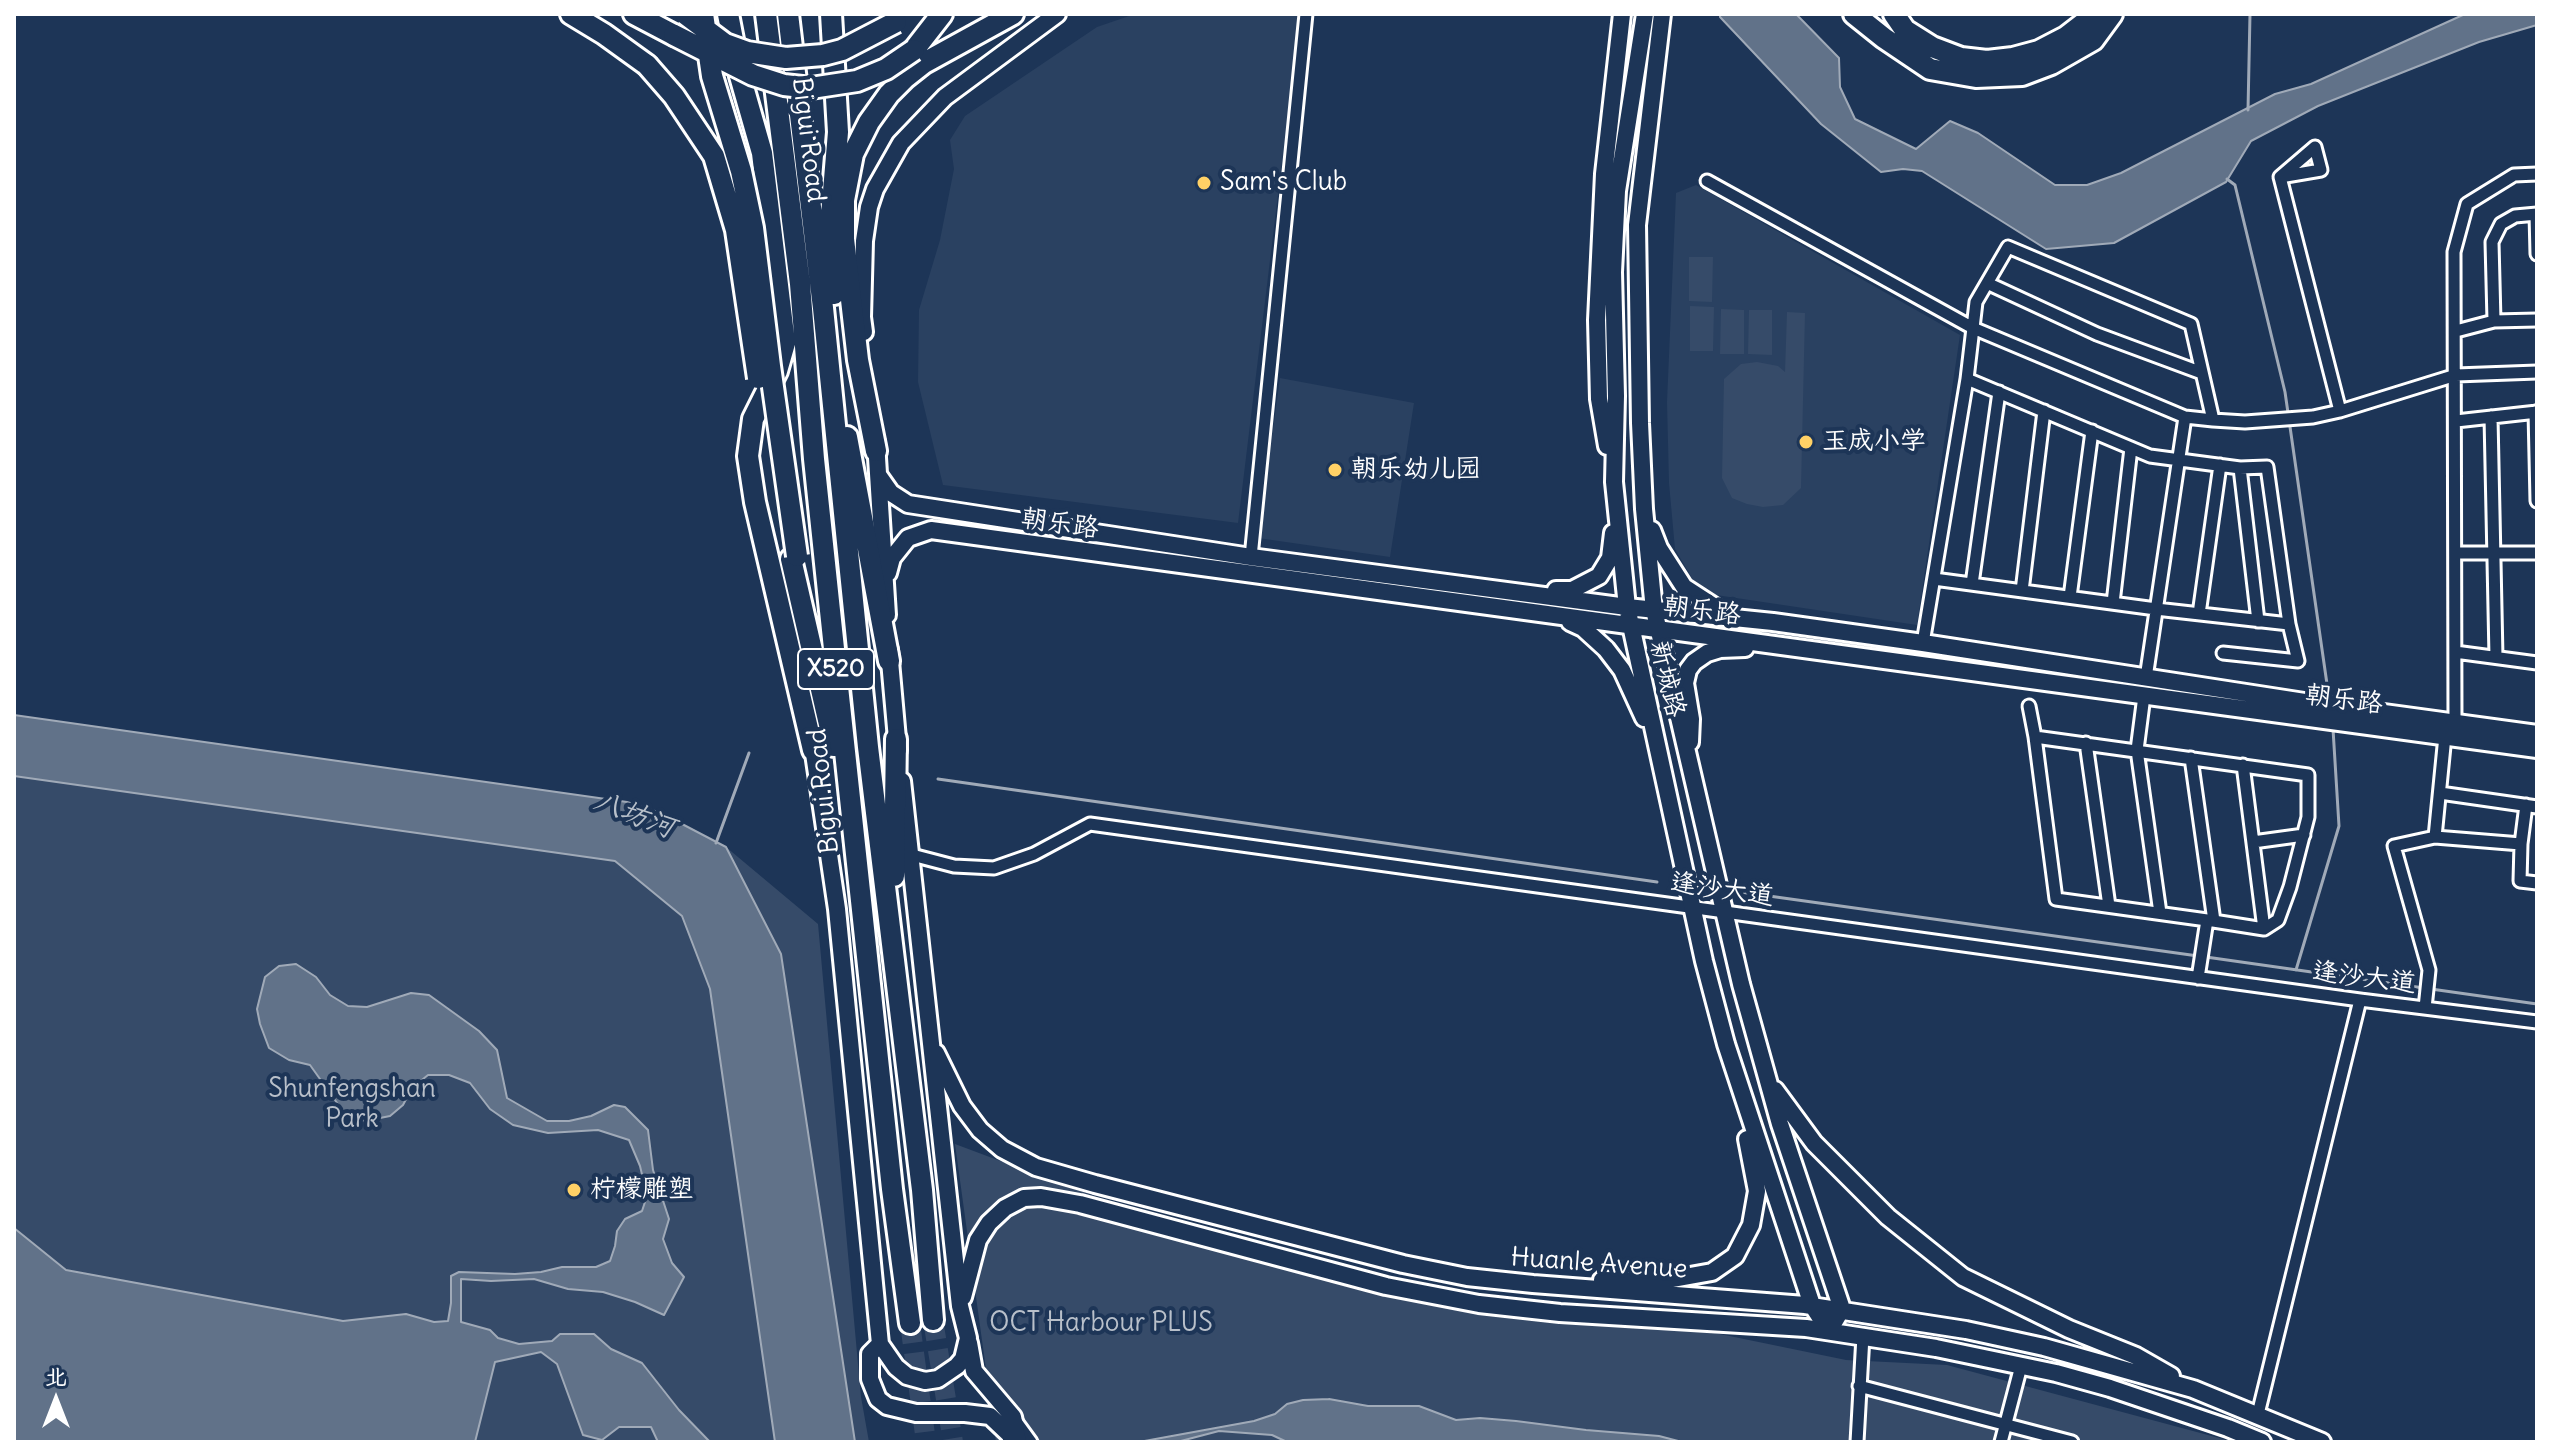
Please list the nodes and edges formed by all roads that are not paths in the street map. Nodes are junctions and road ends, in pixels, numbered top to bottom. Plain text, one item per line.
1 (571, 14) edge
2 (634, 14) edge
3 (685, 14) edge
4 (703, 14) edge
5 (728, 14) edge
6 (766, 14) edge
7 (788, 14) edge
8 (831, 14) edge
9 (942, 14) edge
10 (1013, 14) edge
11 (1057, 14) edge
12 (1306, 14) edge
13 (1622, 14) edge
14 (1645, 14) edge
15 (1662, 14) edge
16 (1854, 14) edge
17 (1894, 14) edge
18 (2092, 14) edge
19 (2112, 14) edge
20 (903, 18) edge
21 (2537, 174) edge
22 (2280, 177) dead end
23 (1707, 181) dead end
24 (2537, 214) edge
25 (2537, 254) edge
26 (1987, 283) junction
27 (2537, 320) edge
28 (2494, 321) junction
29 (1973, 328) junction
30 (2456, 331) junction
31 (826, 342) junction
32 (2537, 372) edge
33 (2202, 373) junction
34 (2456, 375) junction
35 (1967, 379) junction
36 (1999, 392) junction
37 (2044, 411) junction
38 (2340, 411) junction
39 (2536, 412) edge
40 (2185, 417) junction
41 (2491, 417) junction
42 (2213, 420) junction
43 (2456, 421) junction
44 (2092, 431) junction
45 (848, 442) junction
46 (2131, 448) junction
47 (876, 451) junction
48 (2178, 461) junction
49 (2220, 465) junction
50 (2240, 468) junction
51 (878, 474) junction
52 (1615, 490) junction
53 (2537, 501) edge
54 (1644, 509) junction
55 (971, 514) junction
56 (968, 535) junction
57 (2456, 553) junction
58 (2494, 553) junction
59 (2537, 553) edge
60 (1251, 557) junction
61 (794, 558) junction
62 (886, 578) junction
63 (1934, 579) junction
64 (1972, 584) junction
65 (1500, 590) junction
66 (2022, 591) junction
67 (2070, 597) junction
68 (2113, 603) junction
69 (1627, 607) junction
70 (2156, 609) junction
71 (1654, 610) junction
72 (2199, 614) junction
73 (1553, 615) junction
74 (2258, 621) junction
75 (1773, 622) junction
76 (2289, 624) junction
77 (1631, 626) junction
78 (1658, 629) junction
79 (808, 638) junction
80 (1923, 643) junction
81 (1776, 644) junction
82 (2537, 648) edge
83 (2455, 652) junction
84 (2223, 653) dead end
85 (2496, 657) junction
86 (889, 661) junction
87 (2537, 663) edge
88 (2146, 678) junction
89 (2144, 696) junction
90 (2029, 706) dead end
91 (2310, 712) junction
92 (2455, 721) junction
93 (2537, 734) edge
94 (2445, 736) junction
95 (2035, 737) junction
96 (896, 739) junction
97 (2086, 743) junction
98 (2537, 749) edge
99 (813, 750) junction
100 (2137, 750) junction
101 (1659, 753) junction
102 (2191, 758) junction
103 (1689, 759) junction
104 (2243, 765) junction
105 (2440, 793) junction
106 (2532, 806) edge
107 (854, 832) junction
108 (2304, 835) junction
109 (2435, 837) junction
110 (2253, 842) junction
111 (2521, 844) junction
112 (912, 855) junction
113 (2537, 883) edge
114 (2109, 906) junction
115 (1693, 908) junction
116 (1725, 912) junction
117 (2160, 913) junction
118 (2211, 921) junction
119 (2264, 929) junction
120 (893, 960) junction
121 (2199, 974) junction
122 (2360, 1000) junction
123 (2425, 1004) junction
124 (2537, 1022) edge
125 (930, 1040) junction
126 (1736, 1074) junction
127 (1768, 1079) junction
128 (1770, 1182) junction
129 (1799, 1184) junction
130 (1221, 1217) junction
131 (1215, 1242) junction
132 (1488, 1279) junction
133 (1705, 1297) junction
134 (1812, 1305) junction
135 (960, 1306) junction
136 (1842, 1309) junction
137 (933, 1320) tunnel mouth
138 (1705, 1320) junction
139 (910, 1323) tunnel mouth
140 (1931, 1324) junction
141 (1829, 1331) junction
142 (1863, 1336) junction
143 (968, 1338) junction
144 (880, 1344) junction
145 (1927, 1347) junction
146 (2021, 1366) junction
147 (1859, 1386) junction
148 (2193, 1389) junction
149 (2258, 1414) junction
150 (1013, 1417) junction
151 (2005, 1426) junction
152 (1012, 1442) edge
153 (1018, 1442) edge
154 (1031, 1442) edge
155 (1857, 1442) edge
156 (2001, 1442) edge
157 (2072, 1442) edge
158 (2262, 1442) edge
159 (2322, 1442) edge

1 - 61 highway, bridge
2 - 9 highway, bridge
3 - 20 highway, bridge
4 - 61 highway, bridge
5 - 99 highway
6 - 107 highway, Bigui Road / X520
7 - 31 highway, X520
8 - 45 highway
10 - 47 highway
11 - 47 street
12 - 60 street
13 - 52 street
14 - 52 street, 新城路
15 - 54 street, 新城路
16 - 19 highway
17 - 18 highway
21 - 30 street
22 - 38 street
23 - 29 street
24 - 25 street
24 - 28 street
26 - 29 street
26 - 33 street
26 - 33 street
27 - 28 street
28 - 30 street
29 - 35 street
29 - 40 street
30 - 34 street
31 - 45 highway
31 - 120 highway, X520
32 - 34 street
33 - 42 street
34 - 38 street
34 - 43 street
35 - 36 street
35 - 63 street
36 - 37 street
36 - 64 street
37 - 44 street
37 - 66 street
38 - 42 street
39 - 41 street
39 - 53 street
40 - 42 street
40 - 48 street
41 - 43 street
41 - 58 street
43 - 57 street
44 - 46 street
44 - 67 street
45 - 86 highway
46 - 48 street
46 - 68 street
47 - 51 street
48 - 49 street
48 - 70 street
49 - 50 street
49 - 72 street
50 - 74 street
50 - 76 street
51 - 55 street, 朝乐路
51 - 62 street
52 - 65 street
52 - 69 street, 新城路
54 - 71 street, 新城路
54 - 75 street
55 - 56 street
55 - 60 street, 朝乐路
56 - 62 street, 朝乐路
56 - 73 street, 朝乐路
57 - 58 street
57 - 83 street
58 - 59 street
58 - 85 street
60 - 65 street, 朝乐路
61 - 79 highway
62 - 86 street
63 - 64 street
63 - 80 street
64 - 66 street
65 - 69 street, 朝乐路
66 - 67 street
67 - 68 street
68 - 70 street
69 - 71 street, 朝乐路
69 - 77 street, 新城路
70 - 72 street
70 - 88 street
71 - 75 street, 朝乐路
71 - 78 street, 新城路
72 - 74 street
73 - 77 street, 朝乐路
73 - 101 street
74 - 76 street
75 - 80 street, 朝乐路
76 - 84 street
77 - 78 street, 朝乐路
77 - 101 street, 新城路
78 - 81 street, 朝乐路
78 - 103 street, 新城路
79 - 99 street
79 - 107 highway
80 - 88 street, 朝乐路
81 - 89 street, 朝乐路
81 - 103 street
82 - 87 street
83 - 85 street
83 - 92 street
85 - 87 street
86 - 96 street
88 - 91 street, 朝乐路
89 - 91 street, 朝乐路
89 - 100 street
90 - 95 street
91 - 92 street, 朝乐路
91 - 94 street, 朝乐路
92 - 93 street, 朝乐路
92 - 94 street
94 - 98 street, 朝乐路
94 - 105 street
95 - 97 street
95 - 114 street
96 - 112 street
96 - 120 highway
97 - 100 street
97 - 114 street
99 - 144 street
100 - 102 street
100 - 117 street
101 - 115 street, 新城路
102 - 104 street
102 - 118 street
103 - 116 street, 新城路
104 - 108 street
104 - 110 street
105 - 106 street
105 - 109 street
106 - 111 street
107 - 139 highway, Bigui Road / X520
108 - 110 street
108 - 119 street
109 - 111 street
109 - 123 street
110 - 119 street
111 - 113 street
112 - 115 street, 逢沙大道
112 - 125 street
114 - 117 street
115 - 116 street, 逢沙大道
115 - 126 street, 新城路
116 - 121 street, 逢沙大道
116 - 127 street, 新城路
117 - 118 street
118 - 119 street
118 - 121 street
120 - 137 highway, X520
121 - 122 street, 逢沙大道
122 - 123 street, 逢沙大道
122 - 149 street
123 - 124 street, 逢沙大道
125 - 130 street, Huanle Avenue
125 - 135 street
126 - 128 street, 新城路
126 - 132 street
127 - 129 street, 新城路
127 - 148 street
128 - 129 street
128 - 134 street, 新城路
129 - 136 street, 新城路
130 - 131 street
130 - 132 street, Huanle Avenue
131 - 135 street, Huanle Avenue
131 - 138 street, Huanle Avenue
132 - 133 street, Huanle Avenue
133 - 134 street, Huanle Avenue
133 - 138 street
134 - 136 street, Huanle Avenue
134 - 141 street, 新城路
135 - 143 street
136 - 140 street, Huanle Avenue
136 - 141 street
138 - 141 street, Huanle Avenue
140 - 145 street
140 - 148 street, Huanle Avenue
141 - 142 street, Huanle Avenue
142 - 145 street, Huanle Avenue
142 - 147 street
143 - 144 street
143 - 150 street
144 - 152 street
145 - 146 street, Huanle Avenue
146 - 151 street
146 - 158 street, Huanle Avenue
147 - 151 street
147 - 155 street
148 - 149 street, Huanle Avenue
149 - 159 street, Huanle Avenue
150 - 153 street
150 - 154 street
151 - 156 street
151 - 157 street

